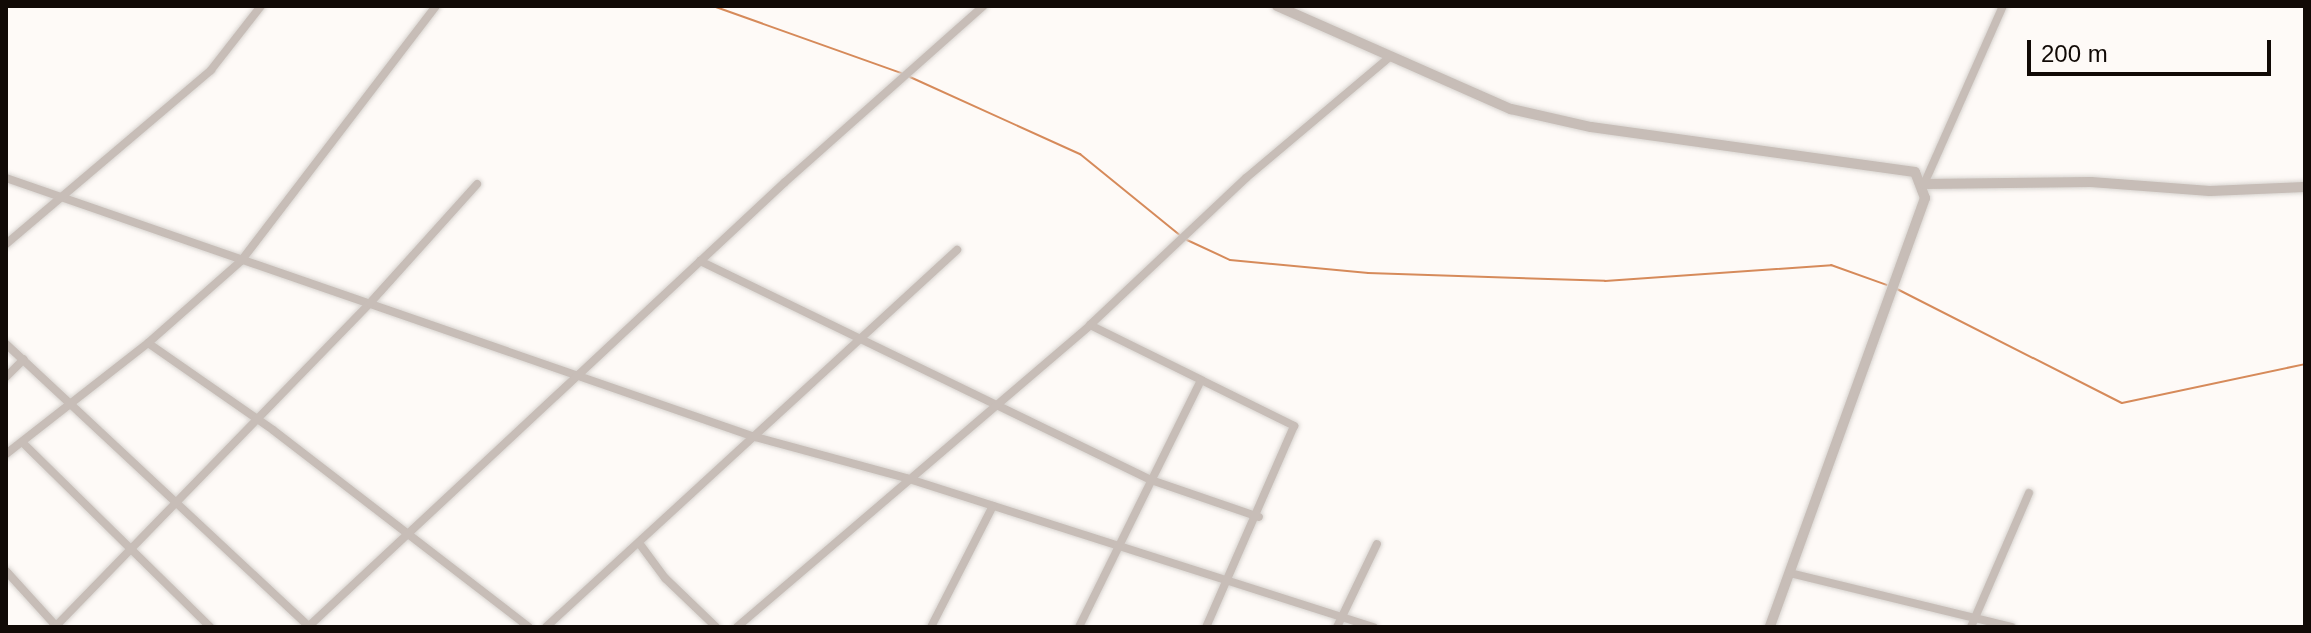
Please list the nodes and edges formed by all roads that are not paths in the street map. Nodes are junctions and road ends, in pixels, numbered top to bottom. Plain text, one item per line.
1 (261, 6) edge
2 (436, 6) edge
3 (983, 6) edge
4 (1277, 6) edge
5 (2003, 6) edge
6 (1391, 56) junction
7 (6, 178) edge
8 (477, 184) dead end
9 (1924, 184) junction
10 (2305, 187) edge
11 (61, 200) junction
12 (6, 244) edge
13 (957, 250) dead end
14 (241, 261) junction
15 (700, 261) junction
16 (370, 303) junction
17 (1090, 325) junction
18 (857, 340) junction
19 (148, 343) junction
20 (6, 344) edge
21 (24, 359) junction
22 (580, 372) junction
23 (6, 377) edge
24 (1200, 382) junction
25 (71, 404) junction
26 (995, 406) junction
27 (253, 420) junction
28 (755, 437) junction
29 (22, 442) junction
30 (6, 454) edge
31 (906, 478) junction
32 (1151, 480) junction
33 (2029, 493) dead end
34 (175, 504) junction
35 (993, 506) junction
36 (1259, 517) junction
37 (409, 534) junction
38 (639, 543) junction
39 (1377, 544) dead end
40 (1119, 546) junction
41 (130, 548) junction
42 (6, 571) edge
43 (1790, 573) junction
44 (1229, 581) junction
45 (1341, 617) junction
46 (1975, 617) junction
47 (56, 627) edge
48 (210, 627) edge
49 (309, 627) edge
50 (529, 627) edge
51 (546, 627) edge
52 (716, 627) edge
53 (737, 627) edge
54 (931, 627) edge
55 (1079, 627) edge
56 (1206, 627) edge
57 (1337, 627) edge
58 (1374, 627) edge
59 (1770, 627) edge
60 (1971, 627) edge
61 (2011, 627) edge

1 - 11 street
2 - 14 street
3 - 15 street
4 - 6 street
5 - 9 street
6 - 9 street
6 - 17 street
7 - 11 street
8 - 16 street
9 - 10 street
9 - 43 street
11 - 12 street
11 - 14 street
13 - 18 street
14 - 16 street
14 - 19 street
15 - 18 street
15 - 22 street
16 - 22 street
16 - 27 street
17 - 24 street
17 - 26 street
18 - 26 street
18 - 28 street
19 - 25 street
19 - 27 street
20 - 21 street
21 - 23 street
21 - 25 street
22 - 28 street
22 - 37 street
24 - 32 street
24 - 36 street
25 - 29 street
25 - 34 street
26 - 31 street
26 - 32 street
27 - 34 street
27 - 37 street
28 - 31 street
28 - 38 street
29 - 30 street
29 - 41 street
31 - 35 street
31 - 53 street
32 - 36 street
32 - 40 street
33 - 46 street
34 - 41 street
34 - 49 street
35 - 40 street
35 - 54 street
36 - 44 street
37 - 49 street
37 - 50 street
38 - 51 street
38 - 52 street
39 - 45 street
40 - 44 street
40 - 55 street
41 - 47 street
41 - 48 street
42 - 47 street
43 - 46 street
43 - 59 street
44 - 45 street
44 - 56 street
45 - 57 street
45 - 58 street
46 - 60 street
46 - 61 street

